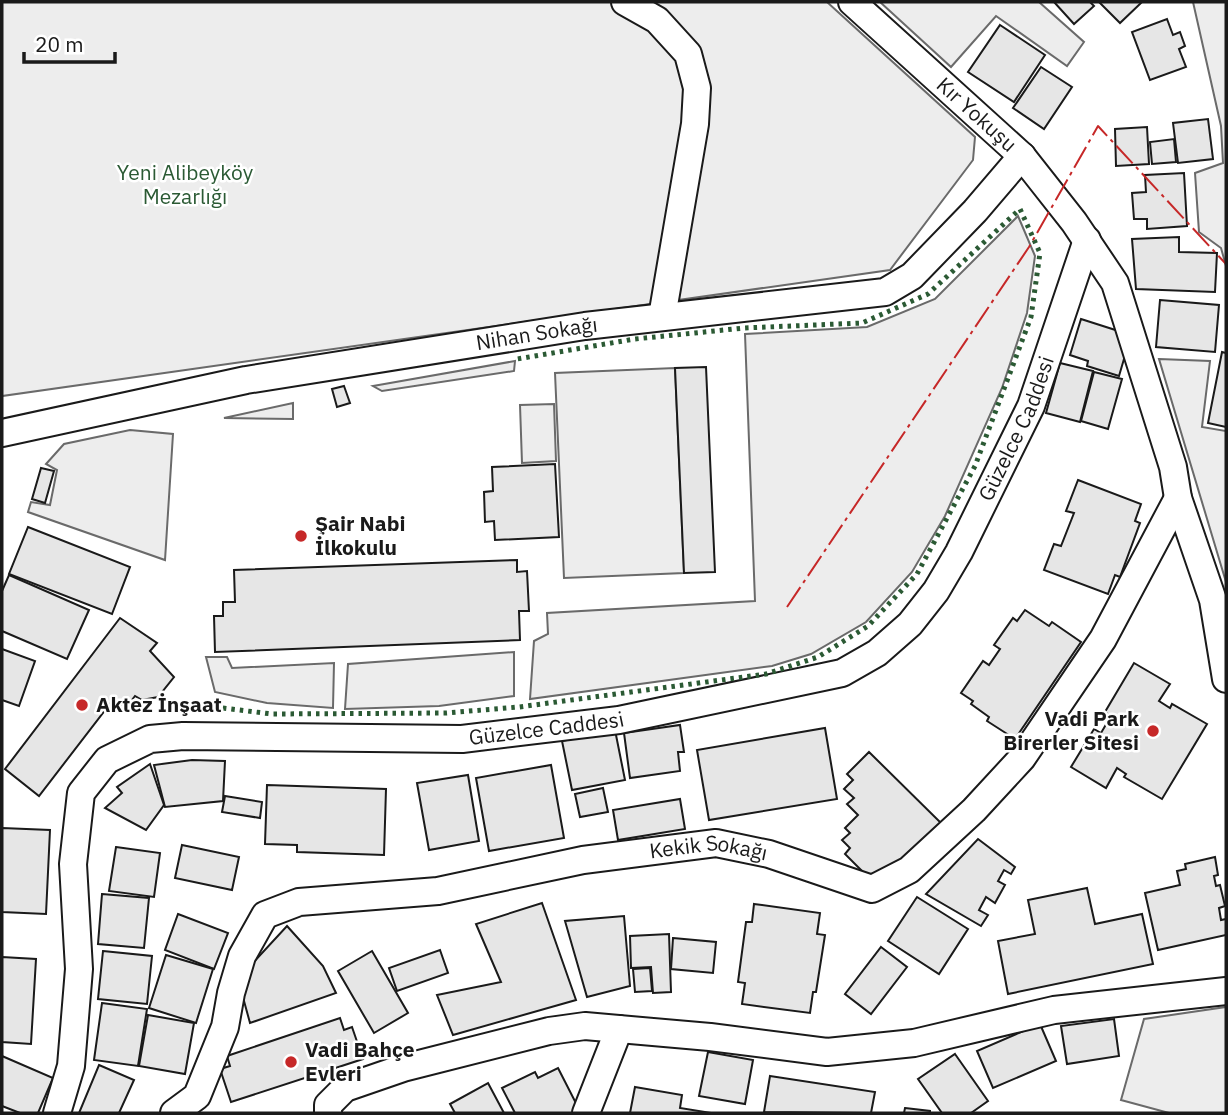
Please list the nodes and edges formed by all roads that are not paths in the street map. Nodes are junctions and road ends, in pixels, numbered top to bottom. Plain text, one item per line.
1 (625, 2) edge
2 (852, 2) edge
3 (1022, 156) junction
4 (1087, 240) junction
5 (662, 317) junction
6 (4, 440) edge
7 (1178, 498) junction
8 (1226, 679) edge
9 (1226, 991) edge
10 (620, 1030) junction
11 (57, 1113) edge
12 (174, 1113) edge
13 (328, 1113) edge
14 (586, 1113) edge

1 - 5 street
2 - 3 street, Kır Yokuşu
3 - 4 street, Kır Yokuşu
3 - 5 street, Nihan Sokağı
4 - 7 street, Kır Yokuşu
4 - 11 street, Güzelce Caddesi
5 - 6 street, Nihan Sokağı
7 - 8 street, Kır Yokuşu
7 - 12 street, Kekik Sokağı
9 - 10 street
10 - 13 street
10 - 14 street

